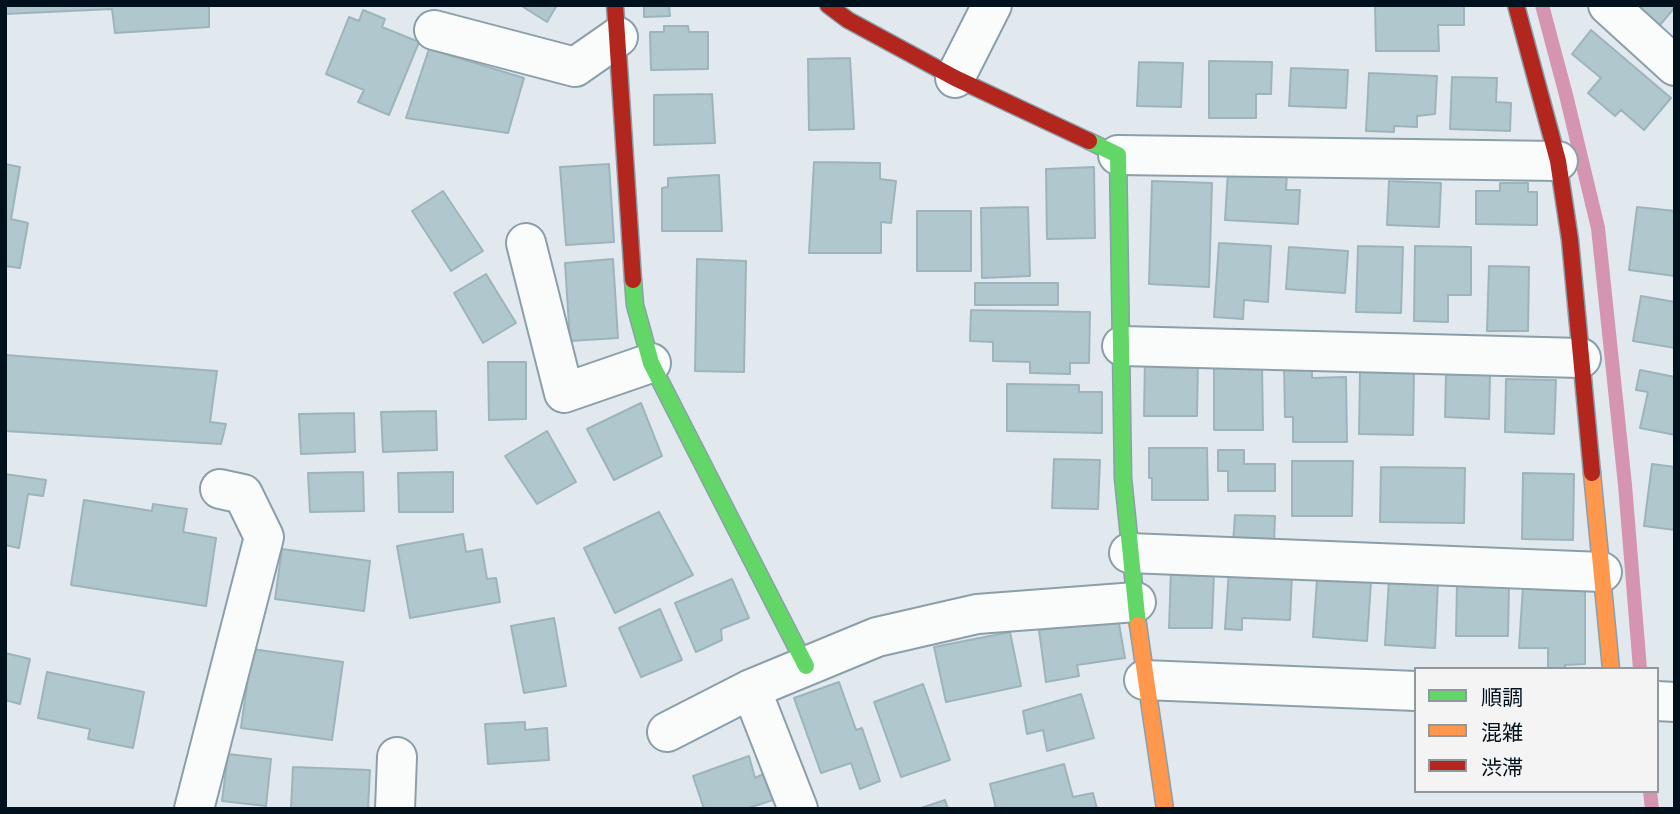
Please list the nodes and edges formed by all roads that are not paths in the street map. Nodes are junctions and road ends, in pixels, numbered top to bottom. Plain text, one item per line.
1 (828, 5) edge
2 (992, 5) edge
3 (1516, 5) edge
4 (1608, 5) edge
5 (617, 21) edge
6 (434, 30) dead end
7 (1675, 66) edge
8 (955, 78) junction
9 (1118, 155) junction
10 (1558, 161) junction
11 (526, 243) dead end
12 (1122, 346) junction
13 (1581, 358) junction
14 (651, 363) junction
15 (220, 489) dead end
16 (1129, 553) junction
17 (1602, 572) junction
18 (1136, 602) junction
19 (806, 666) junction
20 (1611, 667) edge
21 (1144, 680) junction
22 (751, 689) junction
23 (1414, 691) edge
24 (667, 732) dead end
25 (397, 757) dead end
26 (194, 809) edge
27 (395, 809) edge
28 (798, 809) edge
29 (1166, 809) edge

1 - 8 street
2 - 8 street
3 - 10 street
4 - 7 street
5 - 6 street
5 - 14 street
8 - 9 street
9 - 10 street
9 - 12 street
10 - 13 street
11 - 14 street
12 - 13 street
12 - 16 street
13 - 17 street
14 - 19 street
15 - 26 street
16 - 17 street
16 - 18 street
17 - 20 street
18 - 19 street
18 - 21 street
19 - 22 street
21 - 23 street
21 - 29 street
22 - 24 street
22 - 28 street
25 - 27 street

